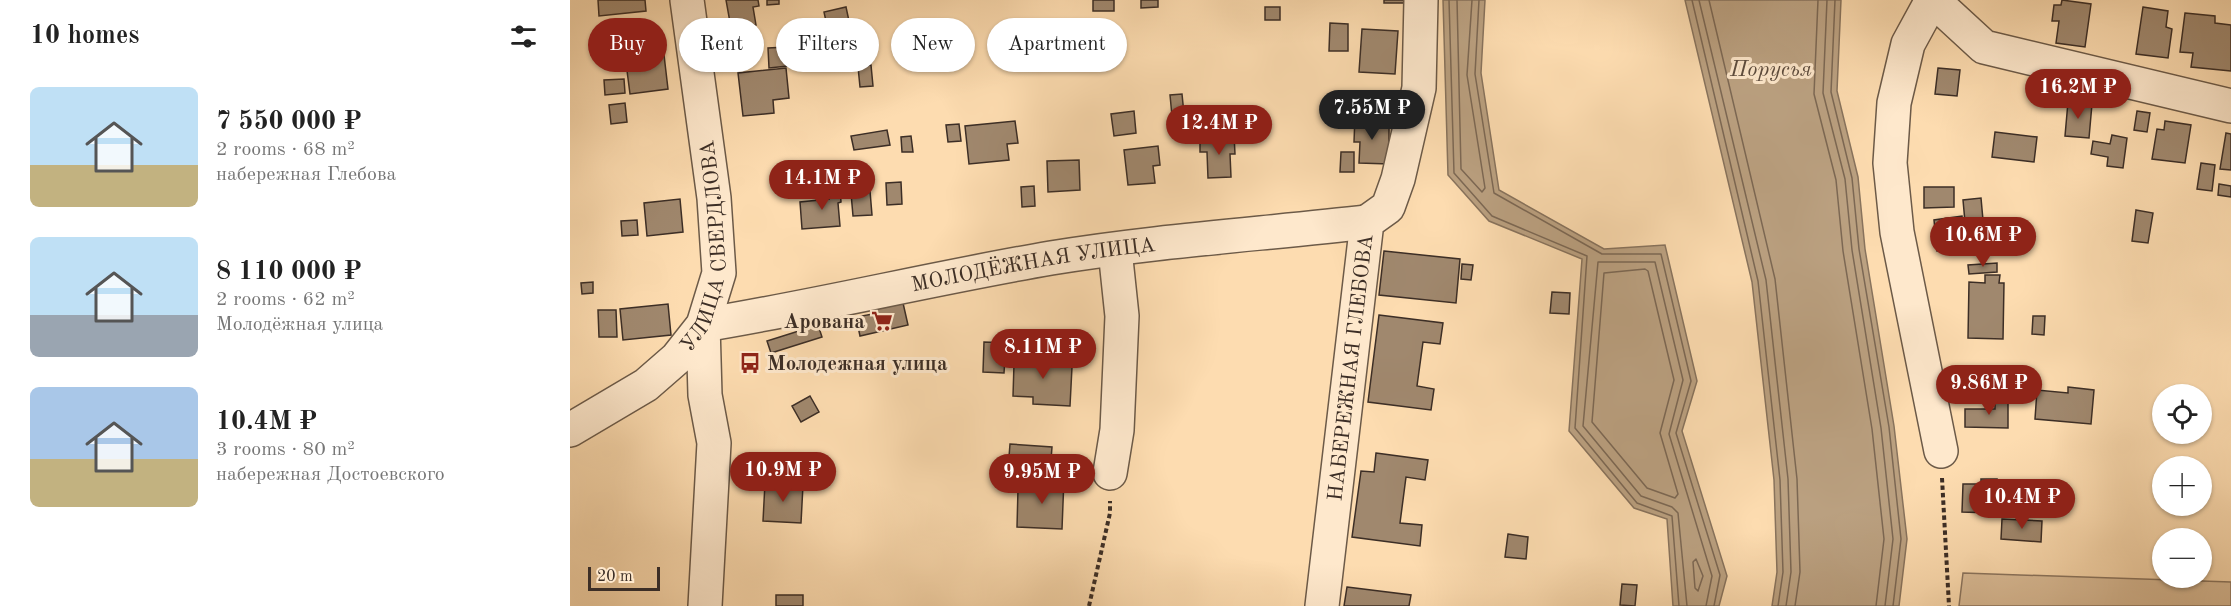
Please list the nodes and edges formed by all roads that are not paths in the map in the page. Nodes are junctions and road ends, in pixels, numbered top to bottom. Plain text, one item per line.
1 (687, 0) edge
2 (1421, 0) edge
3 (1933, 0) edge
4 (2231, 106) edge
5 (1367, 222) junction
6 (1115, 250) junction
7 (703, 325) junction
8 (570, 430) edge
9 (1941, 451) road end
10 (1110, 473) road end
11 (705, 606) edge
12 (1322, 606) edge

1 - 7 street, УЛИЦА СВЕРДЛОВА
2 - 5 street, НАБЕРЕЖНАЯ ГЛЕБОВА
3 - 4 street
3 - 9 street
5 - 6 street, МОЛОДЁЖНАЯ УЛИЦА
5 - 12 street, НАБЕРЕЖНАЯ ГЛЕБОВА
6 - 7 street, МОЛОДЁЖНАЯ УЛИЦА
6 - 10 street
7 - 8 street, УЛИЦА СВЕРДЛОВА
7 - 11 street

